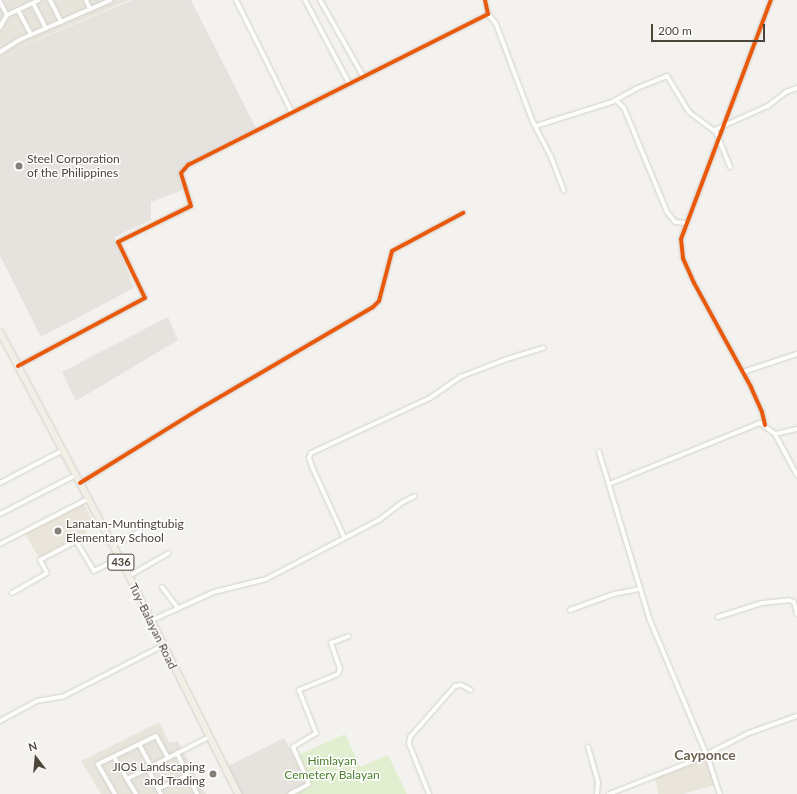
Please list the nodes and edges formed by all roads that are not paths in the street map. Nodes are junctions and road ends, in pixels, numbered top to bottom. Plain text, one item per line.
1 (4, 0) edge
2 (39, 0) edge
3 (50, 0) edge
4 (86, 0) edge
5 (112, 0) edge
6 (236, 0) edge
7 (305, 0) edge
8 (320, 0) edge
9 (485, 0) edge
10 (771, 0) edge
11 (105, 1) edge
12 (0, 2) edge
13 (33, 3) junction
14 (90, 9) junction
15 (18, 10) junction
16 (488, 14) junction
17 (7, 15) junction
18 (61, 22) junction
19 (0, 27) edge
20 (46, 28) junction
21 (31, 34) junction
22 (0, 52) edge
23 (363, 76) junction
24 (349, 83) junction
25 (797, 88) edge
26 (616, 100) junction
27 (292, 113) junction
28 (536, 126) junction
29 (722, 128) junction
30 (714, 130) junction
31 (719, 138) junction
32 (730, 167) dead end
33 (564, 191) dead end
34 (464, 213) dead end
35 (685, 222) junction
36 (0, 332) edge
37 (2, 342) edge
38 (543, 348) dead end
39 (797, 354) edge
40 (18, 366) junction
41 (743, 372) junction
42 (764, 425) junction
43 (797, 429) edge
44 (774, 434) junction
45 (63, 450) junction
46 (599, 452) dead end
47 (76, 475) junction
48 (797, 475) edge
49 (0, 482) edge
50 (80, 483) junction
51 (609, 484) junction
52 (415, 496) dead end
53 (88, 499) junction
54 (0, 514) edge
55 (140, 531) dead end
56 (344, 537) junction
57 (0, 543) edge
58 (113, 546) junction
59 (169, 553) dead end
60 (120, 558) junction
61 (129, 576) junction
62 (162, 587) dead end
63 (640, 589) junction
64 (12, 593) dead end
65 (796, 601) edge
66 (177, 607) junction
67 (570, 610) dead end
68 (797, 614) edge
69 (718, 617) dead end
70 (150, 621) junction
71 (349, 636) dead end
72 (162, 646) junction
73 (471, 690) dead end
74 (797, 716) edge
75 (0, 721) edge
76 (209, 737) junction
77 (139, 744) junction
78 (588, 747) dead end
79 (177, 753) junction
80 (705, 755) junction
81 (114, 757) junction
82 (168, 758) junction
83 (149, 768) junction
84 (188, 775) junction
85 (127, 779) junction
86 (158, 789) junction
87 (195, 793) edge
88 (115, 794) edge
89 (136, 794) edge
90 (161, 794) edge
91 (238, 794) edge
92 (290, 794) edge
93 (429, 794) edge
94 (597, 794) edge
95 (609, 794) edge
96 (720, 794) edge

1 - 12 street
2 - 13 street
3 - 18 street
4 - 14 street
5 - 11 street
6 - 27 street
7 - 24 street
8 - 23 street
9 - 16 street
10 - 29 street
11 - 14 street
12 - 17 street
13 - 15 street
13 - 20 street
14 - 18 street
15 - 17 street
15 - 21 street
16 - 23 street
16 - 28 street
17 - 19 street
18 - 20 street
20 - 21 street
21 - 22 street
23 - 24 street
24 - 27 street
25 - 29 street
26 - 28 street
26 - 30 street
26 - 35 street
27 - 40 street
28 - 33 street
29 - 30 street
29 - 31 street
30 - 31 street
31 - 32 street
31 - 35 street
34 - 50 street
35 - 41 street
36 - 37 main road, Tuy-Balayan Road / 436
37 - 40 main road, Tuy-Balayan Road / 436
38 - 56 street
39 - 41 street
40 - 45 main road, Tuy-Balayan Road / 436
41 - 42 street
42 - 44 street
42 - 51 street
43 - 44 street
44 - 48 street
45 - 47 main road, Tuy-Balayan Road / 436
45 - 49 street
46 - 51 street
47 - 50 main road, Tuy-Balayan Road / 436
47 - 54 street
50 - 53 main road, Tuy-Balayan Road / 436
51 - 63 street
52 - 56 street
53 - 57 street
53 - 58 main road, Tuy-Balayan Road / 436
55 - 58 street
56 - 66 street
58 - 60 main road, Tuy-Balayan Road / 436
59 - 61 street
60 - 61 main road, Tuy-Balayan Road / 436
60 - 64 street
61 - 70 main road, Tuy-Balayan Road / 436
62 - 66 street
63 - 67 street
63 - 80 street
65 - 68 street
65 - 69 street
66 - 70 street
70 - 72 main road, Tuy-Balayan Road / 436
71 - 92 street
72 - 75 street
72 - 76 main road, Tuy-Balayan Road / 436
73 - 93 street
74 - 80 street
76 - 79 street
76 - 91 main road, Tuy-Balayan Road / 436
77 - 81 street
77 - 82 street
77 - 83 street
78 - 94 street
79 - 82 street
79 - 84 street
80 - 95 street
80 - 96 street
81 - 85 street
81 - 88 street
82 - 83 street
83 - 85 street
83 - 86 street
84 - 86 street
84 - 87 street
85 - 89 street
86 - 90 street

